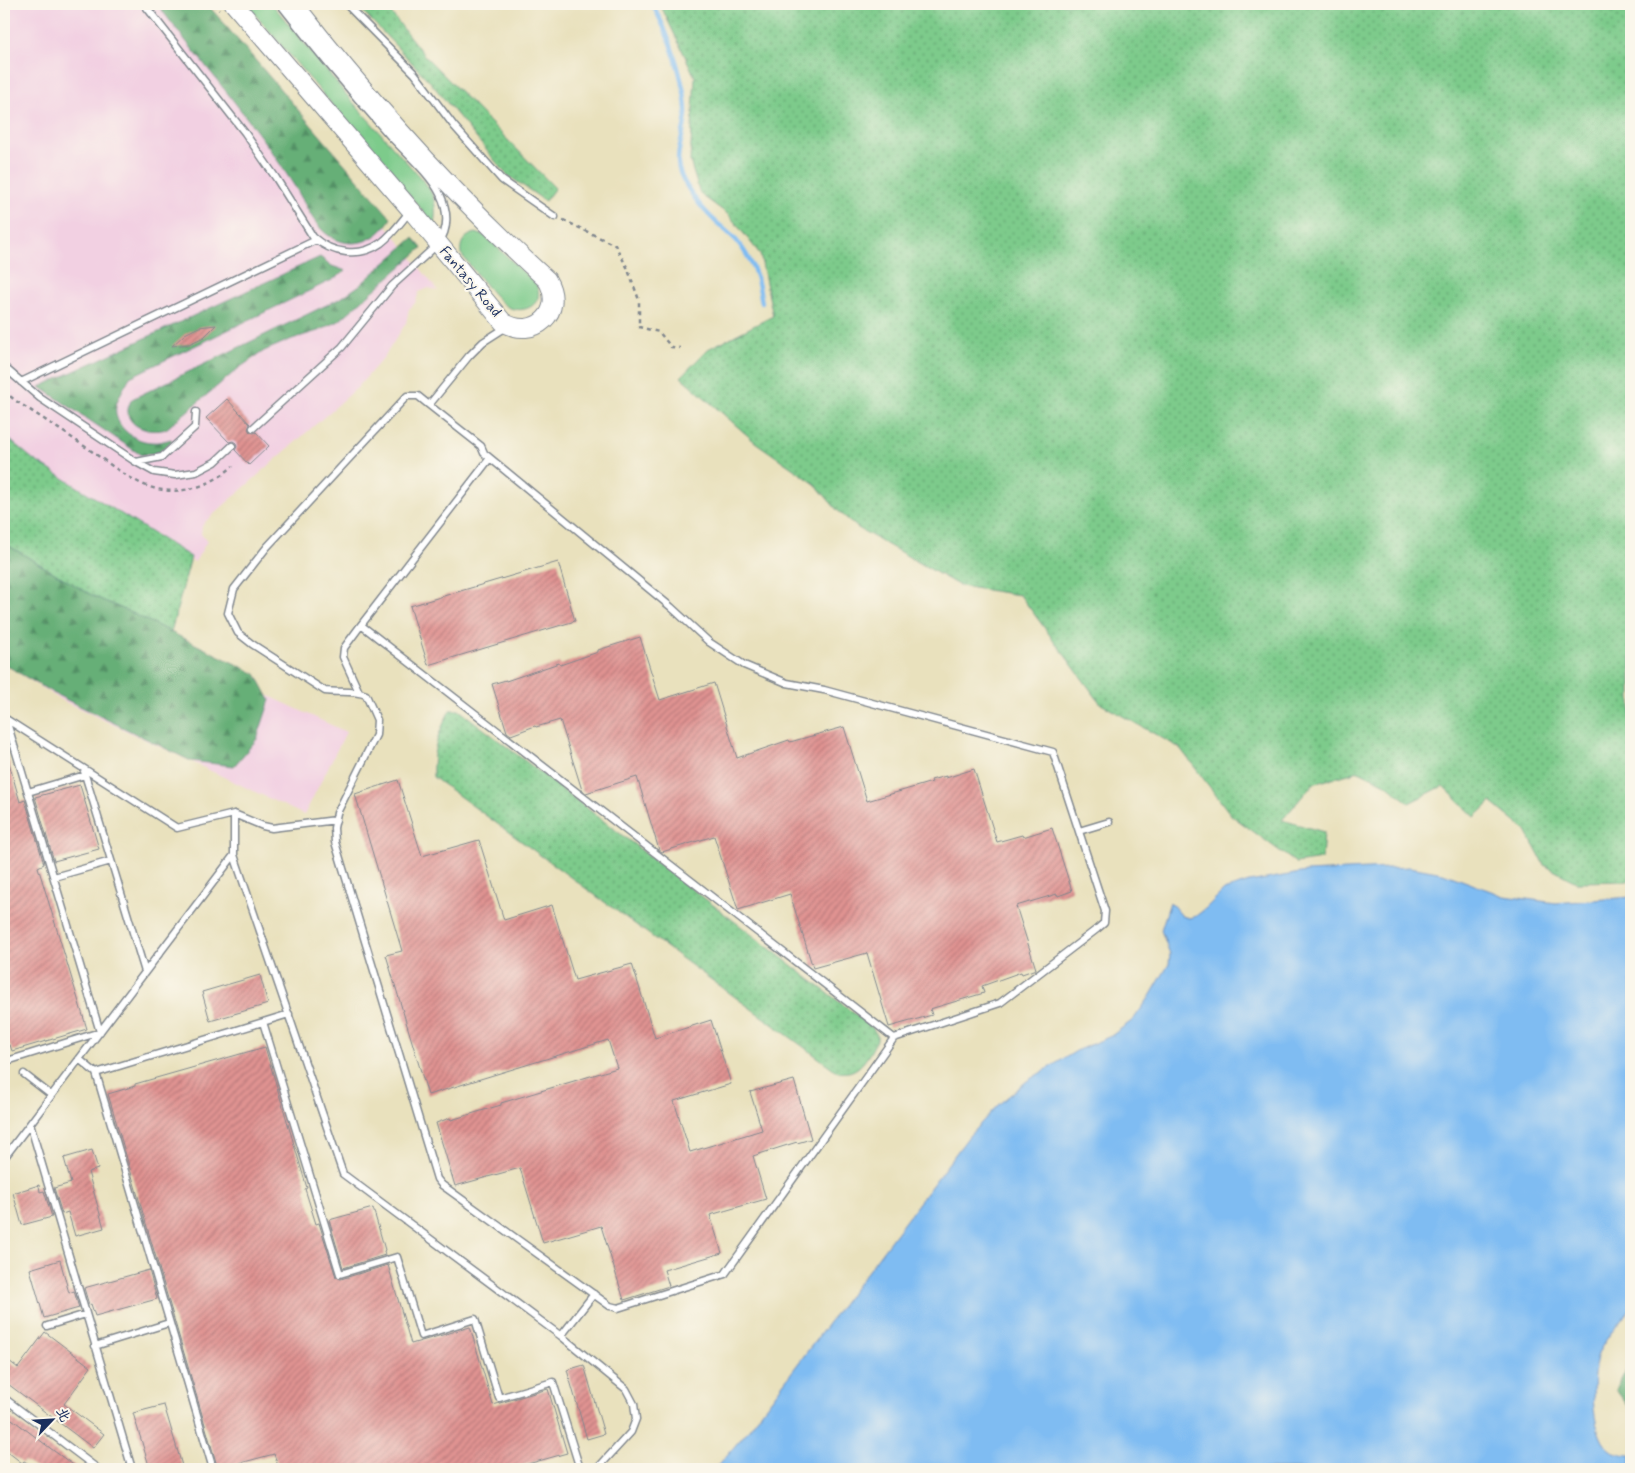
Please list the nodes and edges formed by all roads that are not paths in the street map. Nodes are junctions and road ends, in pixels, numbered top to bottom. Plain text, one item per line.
1 (144, 4) edge
2 (234, 4) edge
3 (280, 4) edge
4 (294, 4) edge
5 (346, 4) edge
6 (411, 210) junction
7 (555, 217) road end
8 (316, 240) junction
9 (438, 244) junction
10 (509, 326) junction
11 (4, 367) edge
12 (22, 382) junction
13 (429, 405) junction
14 (196, 412) dead end
15 (253, 428) dead end
16 (232, 446) dead end
17 (490, 458) junction
18 (136, 462) junction
19 (361, 625) junction
20 (359, 692) junction
21 (5, 718) edge
22 (84, 771) junction
23 (28, 792) junction
24 (234, 814) junction
25 (336, 820) junction
26 (1109, 822) dead end
27 (1079, 831) junction
28 (234, 855) junction
29 (111, 861) junction
30 (54, 878) junction
31 (145, 972) junction
32 (289, 1014) junction
33 (263, 1022) junction
34 (100, 1032) junction
35 (894, 1038) junction
36 (79, 1059) junction
37 (4, 1062) edge
38 (96, 1072) junction
39 (24, 1074) dead end
40 (51, 1096) junction
41 (30, 1124) junction
42 (4, 1154) edge
43 (594, 1294) junction
44 (86, 1314) junction
45 (170, 1323) junction
46 (47, 1326) dead end
47 (561, 1336) junction
48 (96, 1346) junction
49 (4, 1398) edge
50 (98, 1469) edge
51 (132, 1469) edge
52 (213, 1469) edge
53 (580, 1469) edge
54 (597, 1469) edge

1 - 8 lane
2 - 6 main road, Fantasy Road
3 - 9 lane
4 - 10 main road, Fantasy Road
5 - 7 lane
6 - 8 lane
6 - 9 main road, Fantasy Road
8 - 12 lane
9 - 10 main road, Fantasy Road
9 - 15 lane
10 - 13 lane
11 - 12 lane
12 - 18 lane
13 - 17 lane
13 - 20 lane
14 - 18 lane
16 - 18 lane
17 - 19 lane
17 - 27 lane
19 - 20 lane
19 - 35 lane
20 - 25 lane
21 - 22 lane
21 - 23 lane
22 - 23 lane
22 - 24 lane
22 - 29 lane
23 - 30 lane
24 - 25 lane
24 - 28 lane
25 - 43 lane
26 - 27 lane
27 - 35 lane
28 - 31 lane
28 - 32 lane
29 - 30 lane
29 - 31 lane
30 - 34 lane
31 - 34 lane
32 - 33 lane
32 - 47 lane
33 - 38 lane
33 - 53 lane
34 - 36 lane
34 - 37 lane
35 - 43 lane
36 - 38 lane
36 - 40 lane
38 - 45 lane
39 - 40 lane
40 - 41 lane
41 - 42 lane
41 - 44 lane
43 - 47 lane
44 - 46 lane
44 - 48 lane
45 - 48 lane
45 - 52 lane
47 - 54 lane
48 - 51 lane
49 - 50 lane

